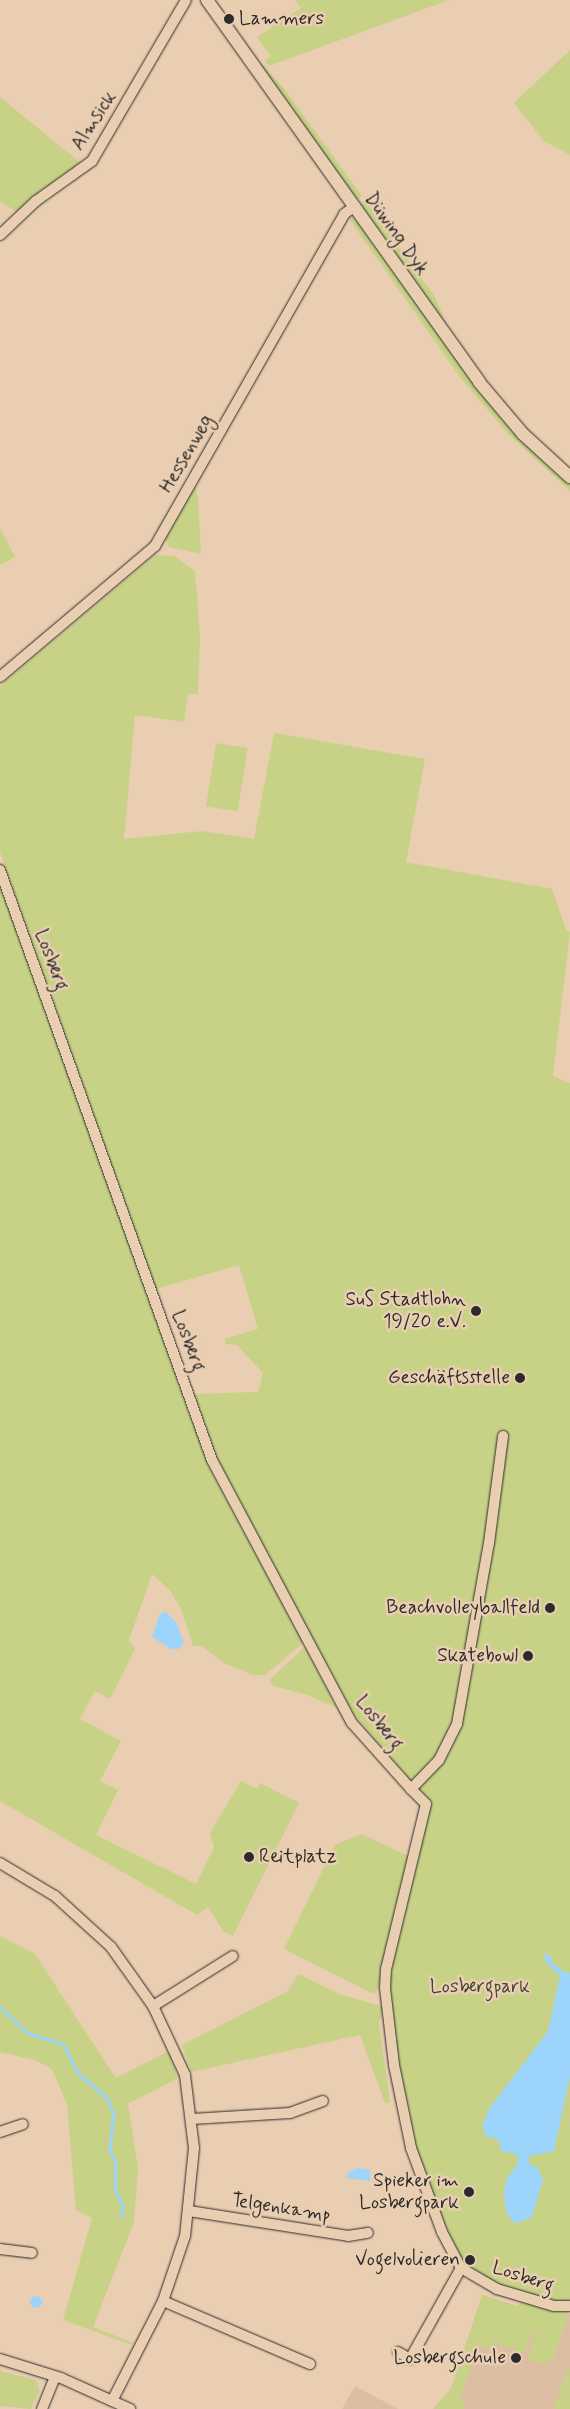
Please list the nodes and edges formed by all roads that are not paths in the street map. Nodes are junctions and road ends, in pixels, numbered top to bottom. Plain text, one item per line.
1 (186, 0) edge
2 (207, 0) edge
3 (354, 207) junction
4 (0, 234) edge
5 (570, 477) edge
6 (0, 677) edge
7 (0, 870) edge
8 (503, 1436) dead end
9 (412, 1789) junction
10 (0, 1863) edge
11 (233, 1956) dead end
12 (153, 2006) junction
13 (323, 2101) dead end
14 (192, 2119) junction
15 (23, 2124) dead end
16 (0, 2132) edge
17 (189, 2211) junction
18 (368, 2233) dead end
19 (0, 2249) edge
20 (32, 2253) dead end
21 (461, 2268) junction
22 (162, 2301) junction
23 (570, 2306) edge
24 (398, 2352) dead end
25 (0, 2359) edge
26 (310, 2364) dead end
27 (55, 2376) junction
28 (112, 2401) junction
29 (42, 2409) edge
30 (130, 2409) edge

1 - 4 street, Almsick
2 - 3 street, Düwing Dyk
3 - 5 street, Düwing Dyk
3 - 6 street, Hessenweg
7 - 9 street, Losberg
8 - 9 street
9 - 21 street, Losberg
10 - 12 street
11 - 12 street
12 - 14 street
13 - 14 street
14 - 17 street
15 - 16 street
17 - 18 street, Telgenkamp
17 - 22 street
19 - 20 street
21 - 23 street, Losberg
21 - 24 street
22 - 26 street
22 - 28 street
25 - 27 street
27 - 28 street
27 - 29 street
28 - 30 street

